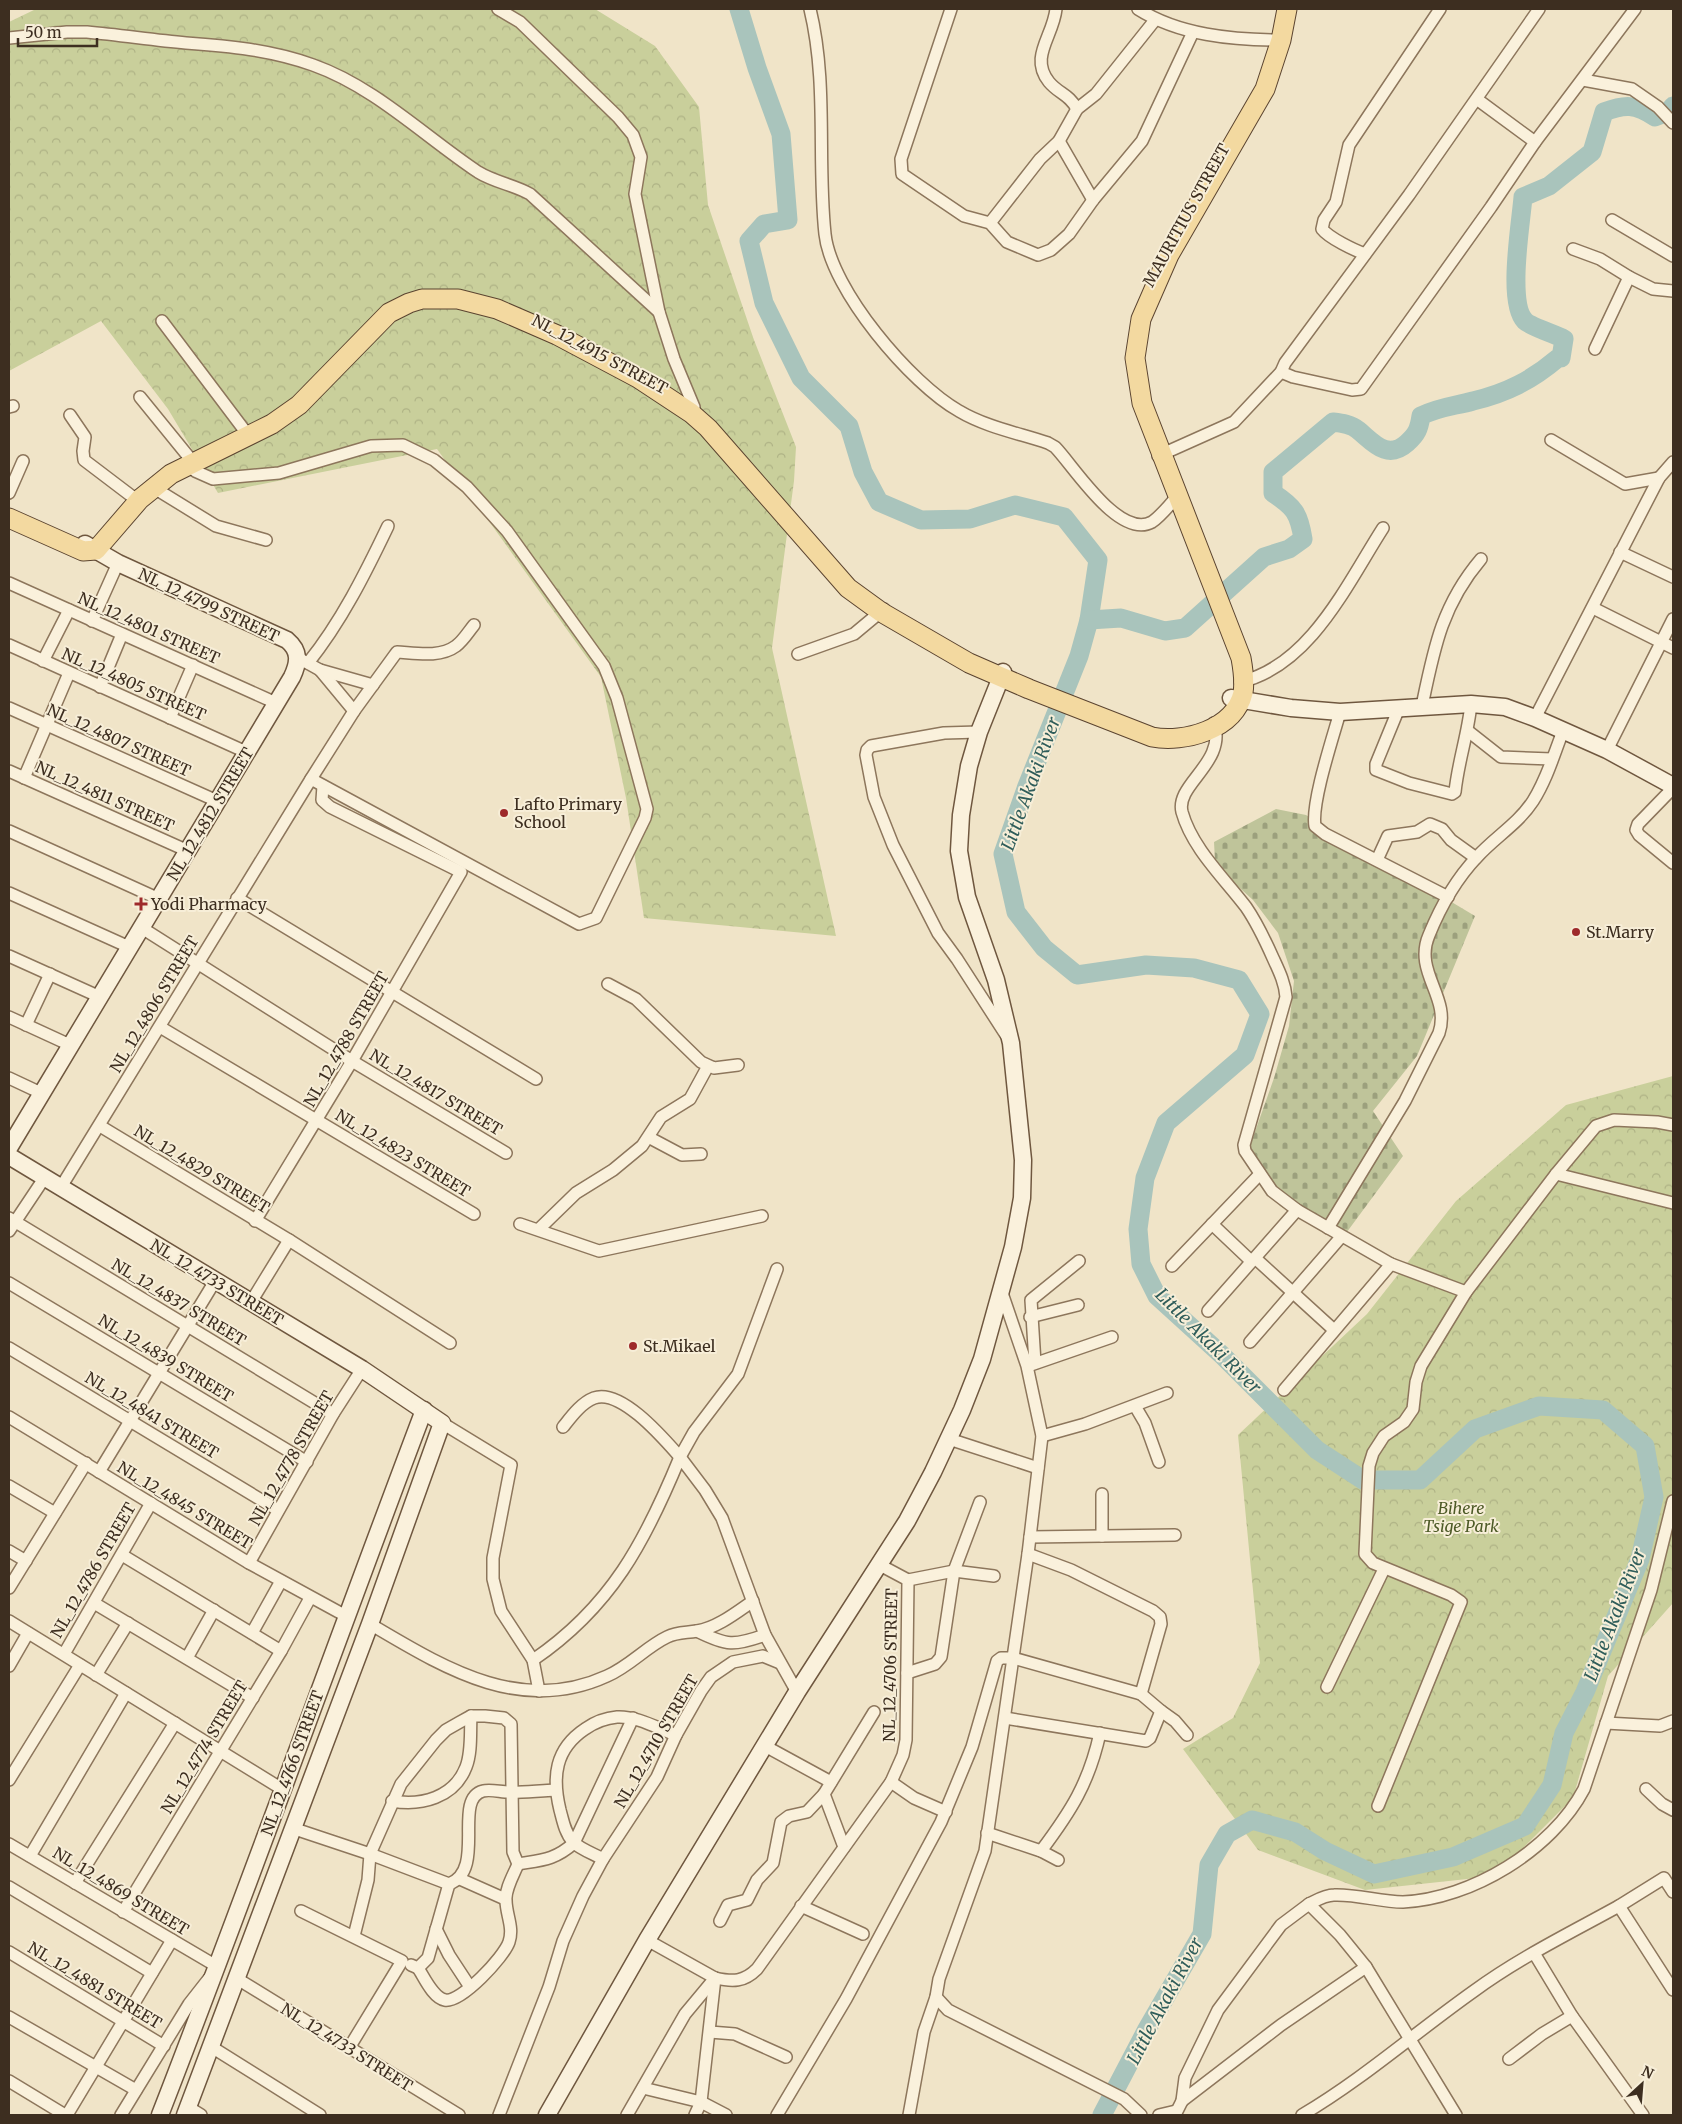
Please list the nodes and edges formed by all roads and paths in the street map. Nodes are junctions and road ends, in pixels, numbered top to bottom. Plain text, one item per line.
1 (498, 9) edge
2 (810, 9) edge
3 (951, 9) edge
4 (1056, 9) edge
5 (1138, 9) edge
6 (1276, 9) edge
7 (1287, 9) edge
8 (1539, 9) edge
9 (1635, 9) edge
10 (1437, 10) edge
11 (1156, 20) junction
12 (1193, 32) junction
13 (9, 38) edge
14 (1276, 40) junction
15 (1583, 80) junction
16 (1478, 100) junction
17 (1076, 109) junction
18 (1671, 120) edge
19 (1059, 141) junction
20 (1535, 142) junction
21 (1093, 200) junction
22 (1612, 220) dead end
23 (990, 223) junction
24 (1573, 249) dead end
25 (1365, 254) junction
26 (1673, 256) edge
27 (1629, 277) junction
28 (1673, 291) edge
29 (659, 312) junction
30 (162, 321) dead end
31 (1595, 349) dead end
32 (1282, 372) junction
33 (140, 397) dead end
34 (694, 407) junction
35 (70, 415) dead end
36 (245, 431) junction
37 (1551, 440) dead end
38 (1158, 456) junction
39 (189, 460) junction
40 (22, 461) dead end
41 (1673, 462) edge
42 (1659, 478) junction
43 (150, 485) junction
44 (9, 492) edge
45 (134, 499) junction
46 (1175, 499) junction
47 (9, 510) edge
48 (9, 518) edge
49 (388, 526) dead end
50 (1383, 528) dead end
51 (266, 540) dead end
52 (90, 547) junction
53 (1620, 552) junction
54 (1481, 559) dead end
55 (118, 563) junction
56 (1673, 578) edge
57 (9, 583) edge
58 (1592, 608) junction
59 (69, 610) junction
60 (884, 610) junction
61 (1673, 619) edge
62 (92, 621) junction
63 (474, 625) dead end
64 (122, 634) junction
65 (1662, 642) junction
66 (9, 645) edge
67 (1673, 648) edge
68 (798, 654) dead end
69 (43, 661) junction
70 (303, 661) junction
71 (193, 665) junction
72 (320, 670) junction
73 (69, 673) junction
74 (1002, 674) junction
75 (373, 685) junction
76 (100, 687) junction
77 (1238, 691) junction
78 (276, 703) junction
79 (1471, 704) junction
80 (1422, 706) junction
81 (9, 708) edge
82 (1400, 708) junction
83 (354, 711) junction
84 (1340, 712) junction
85 (170, 718) junction
86 (1535, 718) junction
87 (1214, 723) junction
88 (47, 725) junction
89 (1468, 731) junction
90 (1563, 731) junction
91 (978, 732) junction
92 (1607, 750) junction
93 (246, 752) junction
94 (1552, 759) junction
95 (9, 771) edge
96 (24, 778) junction
97 (311, 779) junction
98 (322, 786) junction
99 (1673, 787) edge
100 (217, 801) junction
101 (9, 831) edge
102 (188, 851) junction
103 (1476, 858) junction
104 (1377, 860) junction
105 (1673, 863) edge
106 (9, 893) edge
107 (1448, 897) junction
108 (237, 898) junction
109 (159, 899) junction
110 (142, 928) junction
111 (130, 947) junction
112 (9, 956) edge
113 (198, 962) junction
114 (50, 974) junction
115 (608, 984) dead end
116 (392, 992) junction
117 (100, 996) junction
118 (9, 1018) edge
119 (26, 1025) junction
120 (160, 1027) junction
121 (1010, 1043) junction
122 (70, 1045) junction
123 (352, 1061) junction
124 (738, 1065) dead end
125 (708, 1066) junction
126 (9, 1078) edge
127 (536, 1079) dead end
128 (41, 1093) junction
129 (317, 1120) junction
130 (1673, 1125) edge
131 (100, 1126) junction
132 (650, 1138) junction
133 (9, 1148) edge
134 (506, 1153) dead end
135 (701, 1154) dead end
136 (9, 1156) edge
137 (1260, 1174) junction
138 (1556, 1174) junction
139 (44, 1177) junction
140 (60, 1187) junction
141 (1673, 1203) edge
142 (1297, 1210) junction
143 (474, 1214) dead end
144 (762, 1216) dead end
145 (255, 1221) junction
146 (11, 1223) edge
147 (520, 1224) dead end
148 (1212, 1224) junction
149 (1328, 1228) junction
150 (539, 1229) junction
151 (1341, 1237) junction
152 (289, 1240) junction
153 (1253, 1260) junction
154 (1079, 1261) dead end
155 (1391, 1264) junction
156 (1172, 1266) dead end
157 (777, 1269) dead end
158 (215, 1281) junction
159 (9, 1282) edge
160 (1466, 1292) junction
161 (1002, 1293) junction
162 (1292, 1293) junction
163 (251, 1302) junction
164 (1078, 1305) dead end
165 (1208, 1311) dead end
166 (1030, 1317) junction
167 (188, 1325) junction
168 (1334, 1330) junction
169 (1112, 1338) dead end
170 (1250, 1342) dead end
171 (450, 1343) dead end
172 (9, 1348) edge
173 (1031, 1365) junction
174 (362, 1369) junction
175 (159, 1374) junction
176 (1284, 1390) dead end
177 (1167, 1393) dead end
178 (1135, 1406) junction
179 (424, 1410) junction
180 (333, 1414) junction
181 (9, 1417) edge
182 (130, 1420) junction
183 (442, 1423) junction
184 (563, 1428) dead end
185 (1042, 1436) junction
186 (949, 1439) junction
187 (680, 1457) junction
188 (307, 1462) junction
189 (1159, 1462) dead end
190 (86, 1463) junction
191 (1038, 1468) junction
192 (99, 1472) junction
193 (9, 1486) edge
194 (1102, 1494) dead end
195 (1673, 1501) edge
196 (980, 1502) dead end
197 (151, 1503) junction
198 (278, 1510) junction
199 (55, 1513) junction
200 (1102, 1536) junction
201 (1175, 1536) dead end
202 (1030, 1537) junction
203 (9, 1551) edge
204 (1028, 1554) junction
205 (122, 1555) junction
206 (26, 1561) junction
207 (249, 1563) junction
208 (878, 1564) junction
209 (1384, 1569) junction
210 (954, 1571) junction
211 (994, 1576) dead end
212 (908, 1580) junction
213 (280, 1581) junction
214 (9, 1588) edge
215 (310, 1598) junction
216 (753, 1601) junction
217 (94, 1603) junction
218 (214, 1610) junction
219 (346, 1616) junction
220 (9, 1622) edge
221 (128, 1623) junction
222 (370, 1624) junction
223 (697, 1631) junction
224 (28, 1633) junction
225 (252, 1633) junction
226 (765, 1635) junction
227 (281, 1651) junction
228 (64, 1654) junction
229 (187, 1658) junction
230 (1013, 1658) junction
231 (533, 1660) junction
232 (780, 1663) junction
233 (80, 1665) junction
234 (9, 1666) edge
235 (907, 1673) junction
236 (96, 1675) junction
237 (1327, 1688) dead end
238 (539, 1691) junction
239 (797, 1692) junction
240 (126, 1693) junction
241 (1142, 1694) junction
242 (253, 1698) junction
243 (1161, 1711) junction
244 (874, 1712) dead end
245 (471, 1716) junction
246 (633, 1718) junction
247 (1005, 1718) junction
248 (1673, 1721) edge
249 (175, 1723) junction
250 (1606, 1723) junction
251 (1100, 1734) junction
252 (676, 1735) junction
253 (1187, 1735) dead end
254 (765, 1746) junction
255 (221, 1751) junction
256 (9, 1780) edge
257 (831, 1782) junction
258 (892, 1782) junction
259 (282, 1789) junction
260 (1646, 1789) dead end
261 (555, 1790) junction
262 (511, 1792) junction
263 (824, 1794) junction
264 (392, 1801) junction
265 (1378, 1806) dead end
266 (1673, 1810) edge
267 (946, 1812) junction
268 (292, 1828) junction
269 (987, 1833) junction
270 (574, 1843) junction
271 (9, 1845) edge
272 (844, 1847) junction
273 (1041, 1851) junction
274 (370, 1854) junction
275 (30, 1856) junction
276 (603, 1859) junction
277 (1058, 1860) dead end
278 (518, 1864) junction
279 (1673, 1870) edge
280 (1664, 1878) junction
281 (460, 1879) junction
282 (75, 1883) junction
283 (449, 1884) junction
284 (9, 1887) edge
285 (1673, 1892) edge
286 (505, 1899) junction
287 (1309, 1904) junction
288 (801, 1906) junction
289 (1618, 1906) junction
290 (301, 1911) dead end
291 (123, 1912) junction
292 (720, 1922) dead end
293 (436, 1929) junction
294 (863, 1934) dead end
295 (354, 1936) junction
296 (172, 1940) junction
297 (647, 1940) junction
298 (9, 1952) edge
299 (1534, 1953) junction
300 (449, 1955) junction
301 (428, 1958) junction
302 (402, 1961) junction
303 (218, 1967) junction
304 (1366, 1967) junction
305 (418, 1968) junction
306 (152, 1972) junction
307 (236, 1978) junction
308 (716, 1978) junction
309 (470, 1987) junction
310 (1673, 1990) edge
311 (936, 1996) junction
312 (1572, 2016) junction
313 (9, 2017) edge
314 (123, 2022) junction
315 (710, 2032) junction
316 (1410, 2040) junction
317 (164, 2046) junction
318 (210, 2046) junction
319 (349, 2048) junction
320 (786, 2057) dead end
321 (1509, 2059) dead end
322 (95, 2069) junction
323 (9, 2081) edge
324 (643, 2088) junction
325 (136, 2090) junction
326 (700, 2102) junction
327 (1178, 2109) edge
328 (192, 2113) edge
329 (1451, 2114) edge
330 (66, 2115) edge
331 (121, 2115) edge
332 (160, 2115) edge
333 (320, 2115) edge
334 (459, 2115) edge
335 (499, 2115) edge
336 (547, 2115) edge
337 (627, 2115) edge
338 (695, 2115) edge
339 (726, 2115) edge
340 (777, 2115) edge
341 (909, 2115) edge
342 (1141, 2115) edge
343 (1159, 2115) edge
344 (1302, 2115) edge
345 (1643, 2115) edge

1 - 29 street
2 - 46 street
3 - 23 street
4 - 17 street
5 - 11 street
6 - 14 main road, MAURITIUS STREET
7 - 14 main road, MAURITIUS STREET
8 - 16 street
9 - 15 street
10 - 25 street
11 - 12 street
11 - 17 street
12 - 14 street
12 - 21 street
13 - 29 street
14 - 38 main road, MAURITIUS STREET
15 - 18 street
15 - 20 street
16 - 20 street
16 - 25 street
17 - 19 street
19 - 21 street
19 - 23 street
20 - 32 street
21 - 23 street
22 - 26 street
24 - 27 street
25 - 32 street
27 - 28 street
27 - 31 street
29 - 34 street
30 - 36 street
32 - 38 street
33 - 39 street
34 - 36 main road, NL_12_4915 STREET
34 - 60 main road, NL_12_4915 STREET
35 - 45 street
36 - 39 main road, NL_12_4915 STREET
37 - 42 street
38 - 46 main road, MAURITIUS STREET
39 - 43 main road, NL_12_4915 STREET
39 - 60 main road, NL_12_4915 STREET
39 - 98 street
40 - 44 street
41 - 42 street
42 - 53 street
43 - 45 main road, NL_12_4915 STREET
43 - 51 street
45 - 52 main road, NL_12_4915 STREET
46 - 77 main road, MAURITIUS STREET
47 - 52 main road, NL_12_4799 STREET
48 - 52 main road, NL_12_4799 STREET
49 - 70 street
50 - 77 street
52 - 55 street, NL_12_4799 STREET
53 - 56 street
53 - 58 street
54 - 80 street
55 - 62 street
55 - 70 street, NL_12_4799 STREET
57 - 59 street, NL_12_4801 STREET
58 - 65 street
58 - 86 street
59 - 62 street, NL_12_4801 STREET
59 - 69 street
60 - 68 street
60 - 74 main road, NL_12_4915 STREET
61 - 65 street
62 - 64 street, NL_12_4801 STREET
63 - 75 street, NL_12_4806 STREET
64 - 71 street, NL_12_4801 STREET
64 - 76 street
65 - 67 street
65 - 92 street
66 - 69 street, NL_12_4805 STREET
69 - 73 street, NL_12_4805 STREET
70 - 72 street, NL_12_4799 STREET
70 - 78 street, NL_12_4812 STREET
71 - 78 street, NL_12_4801 STREET
71 - 85 street
72 - 75 street
72 - 83 street, NL_12_4799 STREET
73 - 76 street, NL_12_4805 STREET
73 - 88 street
74 - 87 main road, NL_12_4915 STREET
74 - 91 street
75 - 83 street, NL_12_4806 STREET
76 - 85 street, NL_12_4805 STREET
77 - 84 street
77 - 87 main road
78 - 93 street, NL_12_4812 STREET
79 - 80 street
79 - 86 street
79 - 89 street
80 - 82 street
81 - 88 street, NL_12_4807 STREET
82 - 84 street
82 - 89 street
83 - 97 street, NL_12_4806 STREET
84 - 104 street
85 - 93 street, NL_12_4805 STREET
86 - 90 street
87 - 137 street
88 - 96 street
88 - 100 street, NL_12_4807 STREET
89 - 94 street
90 - 92 street
90 - 94 street
91 - 121 street
91 - 121 street
92 - 99 street
93 - 100 street, NL_12_4812 STREET
94 - 103 street
95 - 96 street, NL_12_4811 STREET
96 - 102 street, NL_12_4811 STREET
97 - 98 street
97 - 108 street, NL_12_4806 STREET
98 - 116 street, NL_12_4788 STREET
99 - 105 street
100 - 102 street, NL_12_4812 STREET
101 - 109 street
102 - 109 street, NL_12_4812 STREET
103 - 104 street
103 - 107 street
104 - 107 street
106 - 111 street
107 - 149 street
108 - 113 street, NL_12_4806 STREET
108 - 116 street
109 - 110 street, NL_12_4812 STREET
110 - 111 street, NL_12_4812 STREET
110 - 113 street, NL_12_4817 STREET
111 - 117 street, NL_12_4812 STREET
112 - 114 street
113 - 120 street, NL_12_4806 STREET
113 - 123 street, NL_12_4817 STREET
114 - 117 street
114 - 119 street
115 - 125 street
116 - 123 street, NL_12_4788 STREET
116 - 127 street
117 - 122 street, NL_12_4812 STREET
118 - 119 street
119 - 122 street
120 - 129 street, NL_12_4823 STREET
120 - 131 street, NL_12_4806 STREET
121 - 161 street
122 - 128 street, NL_12_4812 STREET
123 - 129 street, NL_12_4788 STREET
123 - 134 street, NL_12_4817 STREET
124 - 125 street
125 - 132 street
126 - 128 street
128 - 133 street, NL_12_4812 STREET
129 - 143 street, NL_12_4823 STREET
129 - 145 street, NL_12_4788 STREET
130 - 138 street
131 - 140 street, NL_12_4806 STREET
131 - 145 street, NL_12_4829 STREET
132 - 135 street
132 - 150 street
136 - 139 street, NL_12_4733 STREET
137 - 142 street
137 - 148 street
138 - 141 street
138 - 160 street
139 - 140 street, NL_12_4733 STREET
139 - 146 street
140 - 158 street, NL_12_4733 STREET
142 - 149 street
142 - 153 street
144 - 150 street
145 - 152 street, NL_12_4829 STREET
146 - 167 street, NL_12_4837 STREET
147 - 150 street
148 - 153 street
148 - 156 street
149 - 151 street
151 - 155 street
151 - 162 street
152 - 163 street
152 - 171 street, NL_12_4829 STREET
153 - 162 street
153 - 165 street
154 - 166 street
155 - 160 street
155 - 168 street
157 - 187 street
158 - 163 street, NL_12_4733 STREET
158 - 167 street
159 - 175 street, NL_12_4839 STREET
160 - 209 street
161 - 173 street
161 - 186 street
162 - 168 street
162 - 170 street
163 - 174 street, NL_12_4733 STREET
164 - 166 street
166 - 173 street
167 - 175 street
167 - 180 street, NL_12_4837 STREET
168 - 176 street
169 - 173 street
172 - 182 street, NL_12_4841 STREET
173 - 185 street
174 - 179 street, NL_12_4733 STREET
174 - 180 street, NL_12_4778 STREET
175 - 182 street
175 - 188 street, NL_12_4839 STREET
177 - 178 street
178 - 185 street
178 - 189 street
179 - 183 street, NL_12_4733 STREET
179 - 219 street, NL_12_4766 STREET
180 - 188 street, NL_12_4778 STREET
181 - 190 street, NL_12_4845 STREET
182 - 192 street
182 - 198 street, NL_12_4841 STREET
183 - 222 street, NL_12_4766 STREET
183 - 231 street
184 - 187 street
185 - 191 street
186 - 191 street
186 - 208 street
187 - 216 street
187 - 231 street
188 - 198 street, NL_12_4778 STREET
190 - 192 street, NL_12_4845 STREET
190 - 199 street
191 - 202 street
192 - 197 street, NL_12_4845 STREET
193 - 199 street
194 - 200 street
195 - 250 street
196 - 210 street
197 - 205 street, NL_12_4786 STREET
197 - 207 street, NL_12_4845 STREET
198 - 207 street, NL_12_4778 STREET
199 - 206 street
200 - 201 street
200 - 202 street
202 - 204 street
203 - 206 street
204 - 230 street
204 - 241 street
205 - 217 street, NL_12_4786 STREET
205 - 218 street
206 - 214 street
207 - 213 street, NL_12_4845 STREET
208 - 212 street, NL_12_4706 STREET
208 - 239 street
209 - 237 street
209 - 265 street
210 - 211 street
210 - 212 street
210 - 235 street
212 - 235 street, NL_12_4706 STREET
213 - 215 street, NL_12_4845 STREET
213 - 225 street
215 - 219 street, NL_12_4845 STREET
215 - 227 street, NL_12_4774 STREET
216 - 223 street
216 - 226 street
217 - 221 street
217 - 228 street, NL_12_4786 STREET
218 - 225 street
218 - 229 street
219 - 259 street, NL_12_4766 STREET
220 - 224 street
221 - 229 street
221 - 236 street
222 - 238 street
222 - 268 street, NL_12_4766 STREET
223 - 226 street
223 - 238 street
224 - 228 street
224 - 234 street
225 - 227 street
226 - 232 street
227 - 242 street, NL_12_4774 STREET
228 - 233 street
229 - 242 street
230 - 241 street
230 - 247 street
230 - 267 street
231 - 238 street
232 - 239 street
232 - 252 street, NL_12_4710 STREET
233 - 236 street
233 - 256 street
235 - 258 street, NL_12_4706 STREET
236 - 240 street
239 - 254 street
240 - 249 street
240 - 275 street
241 - 243 street
242 - 255 street, NL_12_4774 STREET
243 - 251 street
243 - 253 street
244 - 257 street
245 - 262 street
245 - 264 street
245 - 264 street
246 - 252 street
246 - 261 street, NL_12_4710 STREET
246 - 270 street, NL_12_4710 STREET
247 - 251 street
247 - 269 street
248 - 250 street
249 - 255 street
249 - 282 street
250 - 287 street
251 - 273 street
252 - 276 street, NL_12_4710 STREET
254 - 257 street
254 - 297 street
255 - 259 street
255 - 291 street, NL_12_4774 STREET
257 - 263 street
258 - 267 street
258 - 272 street, NL_12_4706 STREET
259 - 303 street, NL_12_4766 STREET
260 - 266 street
261 - 262 street
261 - 270 street, NL_12_4710 STREET
262 - 278 street
262 - 281 street
263 - 272 street
263 - 292 street
264 - 274 street
267 - 340 street
268 - 274 street
268 - 307 street, NL_12_4766 STREET
269 - 273 street
269 - 311 street
270 - 276 street
270 - 278 street, NL_12_4710 STREET
271 - 275 street, NL_12_4869 STREET
272 - 288 street, NL_12_4706 STREET
273 - 277 street
274 - 283 street
274 - 295 street
275 - 282 street, NL_12_4869 STREET
276 - 335 street, NL_12_4710 STREET
278 - 286 street
279 - 280 street
280 - 285 street
280 - 289 street
281 - 283 street
281 - 286 street
282 - 291 street, NL_12_4869 STREET
283 - 293 street
284 - 306 street
286 - 309 street
287 - 304 street
287 - 327 street
288 - 294 street
288 - 308 street, NL_12_4706 STREET
289 - 299 street
289 - 310 street
290 - 295 street
291 - 296 street, NL_12_4869 STREET
293 - 300 street
293 - 301 street
295 - 302 street
296 - 303 street, NL_12_4869 STREET
296 - 306 street
297 - 308 street, NL_12_4706 STREET
297 - 336 street
298 - 314 street, NL_12_4881 STREET
299 - 312 street
299 - 316 street
300 - 301 street
300 - 309 street
301 - 305 street
302 - 305 street
302 - 319 street
303 - 317 street
303 - 332 street, NL_12_4766 STREET
304 - 316 street
304 - 327 street
305 - 309 street
306 - 314 street
307 - 318 street, NL_12_4766 STREET
307 - 319 street, NL_12_4733 STREET
308 - 315 street
308 - 324 street
311 - 341 street
311 - 342 street
312 - 321 street
312 - 345 street
313 - 322 street
314 - 317 street, NL_12_4881 STREET
314 - 322 street
315 - 320 street
315 - 326 street
316 - 329 street
316 - 344 street
317 - 325 street
318 - 328 street, NL_12_4766 STREET
318 - 333 street
319 - 334 street, NL_12_4733 STREET
322 - 325 street
322 - 330 street
323 - 330 street
324 - 326 street
324 - 337 street
325 - 331 street
326 - 338 street
326 - 339 street
327 - 343 street

